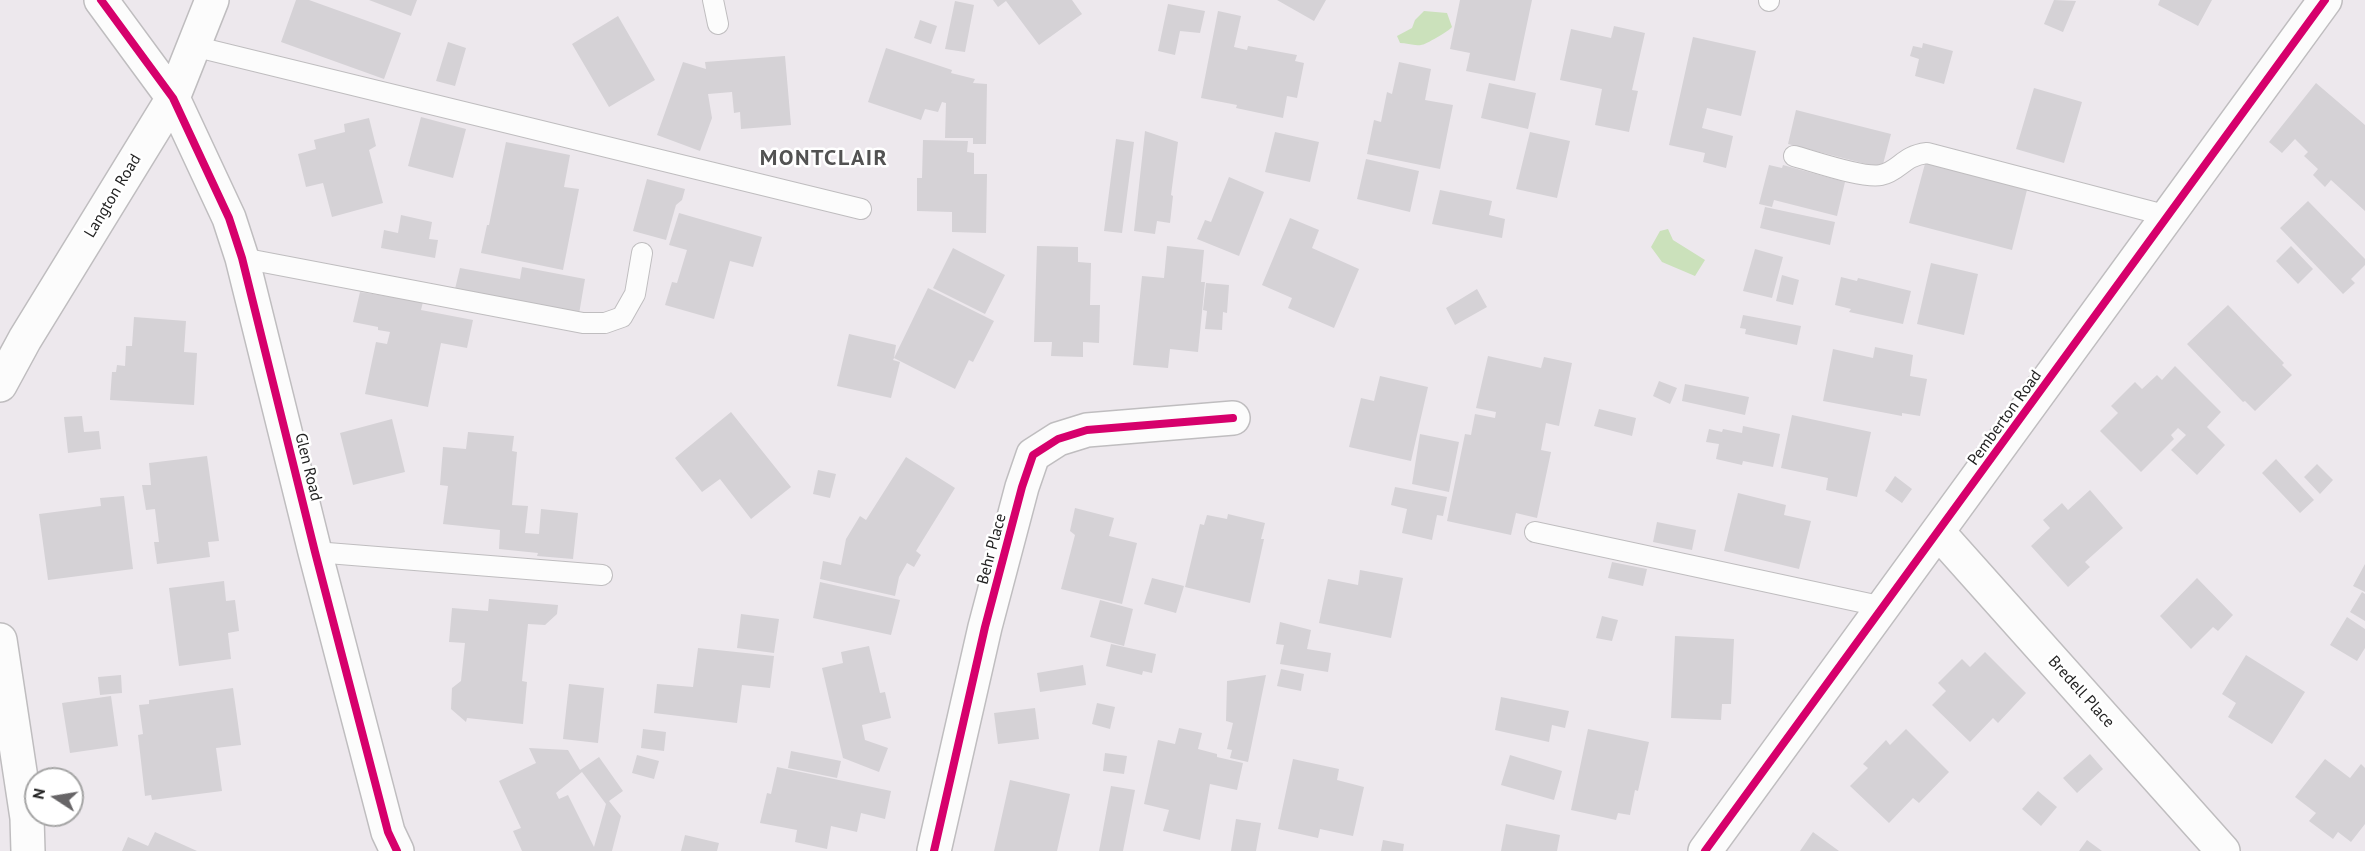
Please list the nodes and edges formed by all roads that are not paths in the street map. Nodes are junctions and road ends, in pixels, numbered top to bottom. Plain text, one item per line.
1 (101, 0) edge
2 (212, 0) edge
3 (713, 0) edge
4 (2325, 0) edge
5 (718, 24) dead end
6 (193, 46) junction
7 (173, 98) junction
8 (1794, 156) dead end
9 (861, 209) dead end
10 (2168, 216) junction
11 (642, 253) dead end
12 (242, 258) junction
13 (0, 385) edge
14 (1233, 418) dead end
15 (1535, 532) dead end
16 (1938, 532) junction
17 (315, 552) junction
18 (602, 575) dead end
19 (1884, 607) junction
20 (0, 640) edge
21 (28, 851) edge
22 (397, 851) edge
23 (934, 851) edge
24 (1705, 851) edge
25 (2223, 851) edge

1 - 7 street, Glen Road
2 - 6 street, Langton Road
3 - 5 lane
4 - 10 street, Pemberton Road
6 - 7 street, Langton Road
6 - 9 lane
7 - 12 street, Glen Road
7 - 13 street, Langton Road
8 - 10 lane
10 - 16 street, Pemberton Road
11 - 12 lane
12 - 17 street, Glen Road
14 - 23 street, Behr Place
15 - 19 lane
16 - 19 street, Pemberton Road
16 - 25 street, Bredell Place
17 - 18 lane
17 - 22 street, Glen Road
19 - 24 street, Pemberton Road
20 - 21 street

